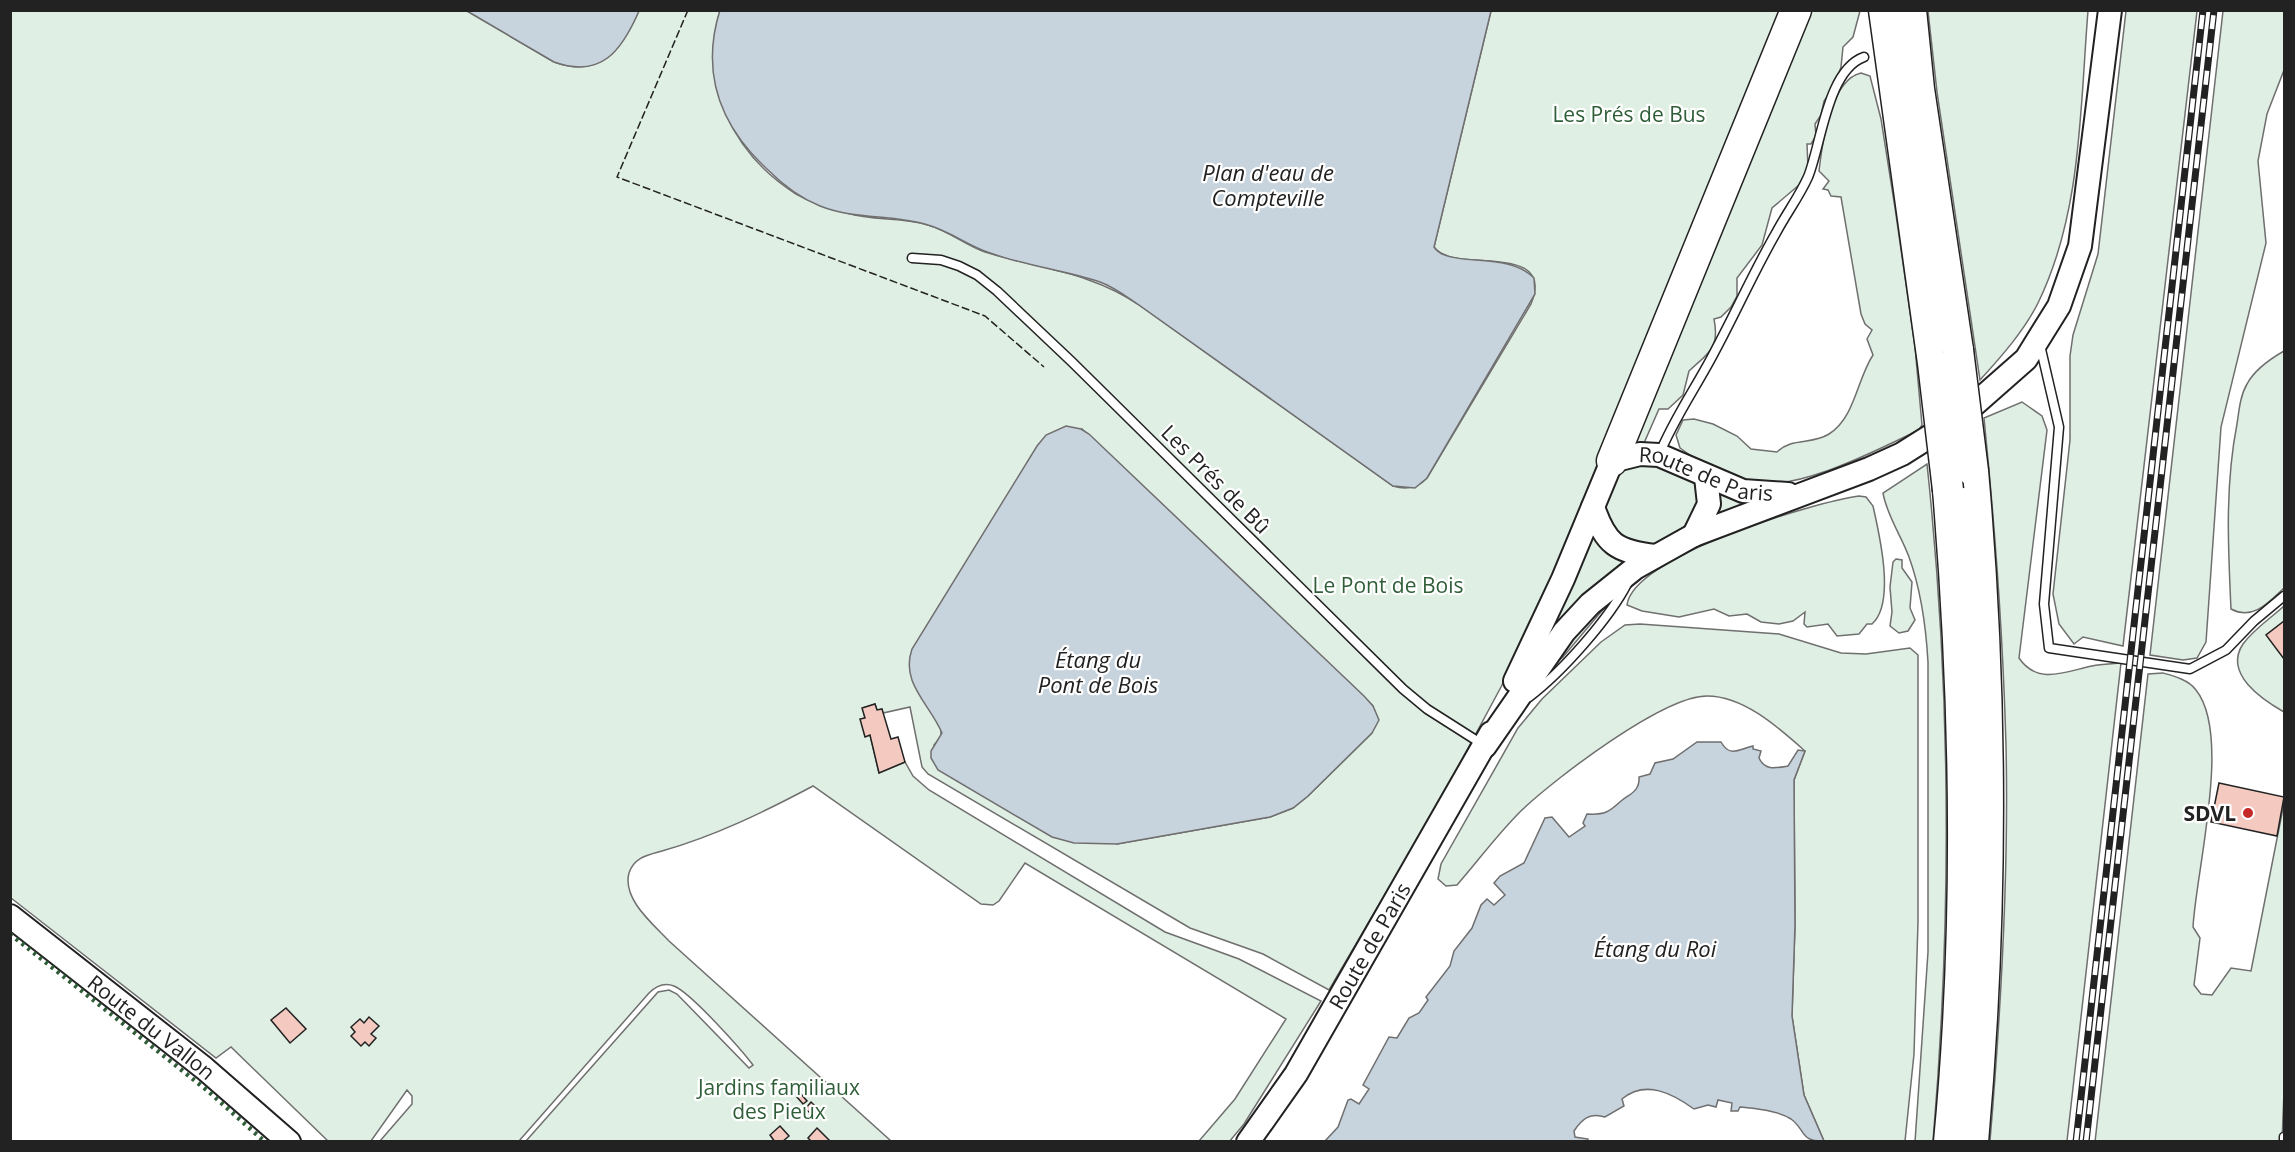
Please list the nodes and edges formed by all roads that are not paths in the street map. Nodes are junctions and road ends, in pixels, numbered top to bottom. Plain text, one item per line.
1 (1796, 10) edge
2 (1884, 10) edge
3 (1911, 10) edge
4 (2110, 10) edge
5 (1864, 57) dead end
6 (912, 258) dead end
7 (2040, 340) junction
8 (1946, 357) junction
9 (1659, 455) junction
10 (1612, 460) junction
11 (1706, 477) junction
12 (1803, 493) junction
13 (1593, 507) junction
14 (1694, 536) junction
15 (1655, 556) junction
16 (2284, 596) edge
17 (1485, 746) junction
18 (10, 916) edge
19 (2284, 1137) edge
20 (290, 1142) edge
21 (1248, 1142) edge
22 (1949, 1142) edge
23 (1973, 1142) edge
24 (2284, 1142) edge

1 - 10 highway
2 - 8 highway
3 - 8 highway
4 - 7 street
5 - 9 lane
6 - 17 lane, Les Prés de Bû
7 - 12 street
7 - 16 lane
8 - 22 highway, bridge
8 - 23 highway, bridge
9 - 10 street, Route de Paris
9 - 11 street, Route de Paris
10 - 13 street, Route de Paris
11 - 12 street, Route de Paris
11 - 14 street
12 - 14 street, Route de Paris
13 - 15 street
13 - 17 street, Route de Paris
14 - 15 street, Route de Paris
15 - 17 street, Route de Paris
17 - 21 street, Route de Paris
18 - 20 street, Route du Vallon
19 - 24 lane

